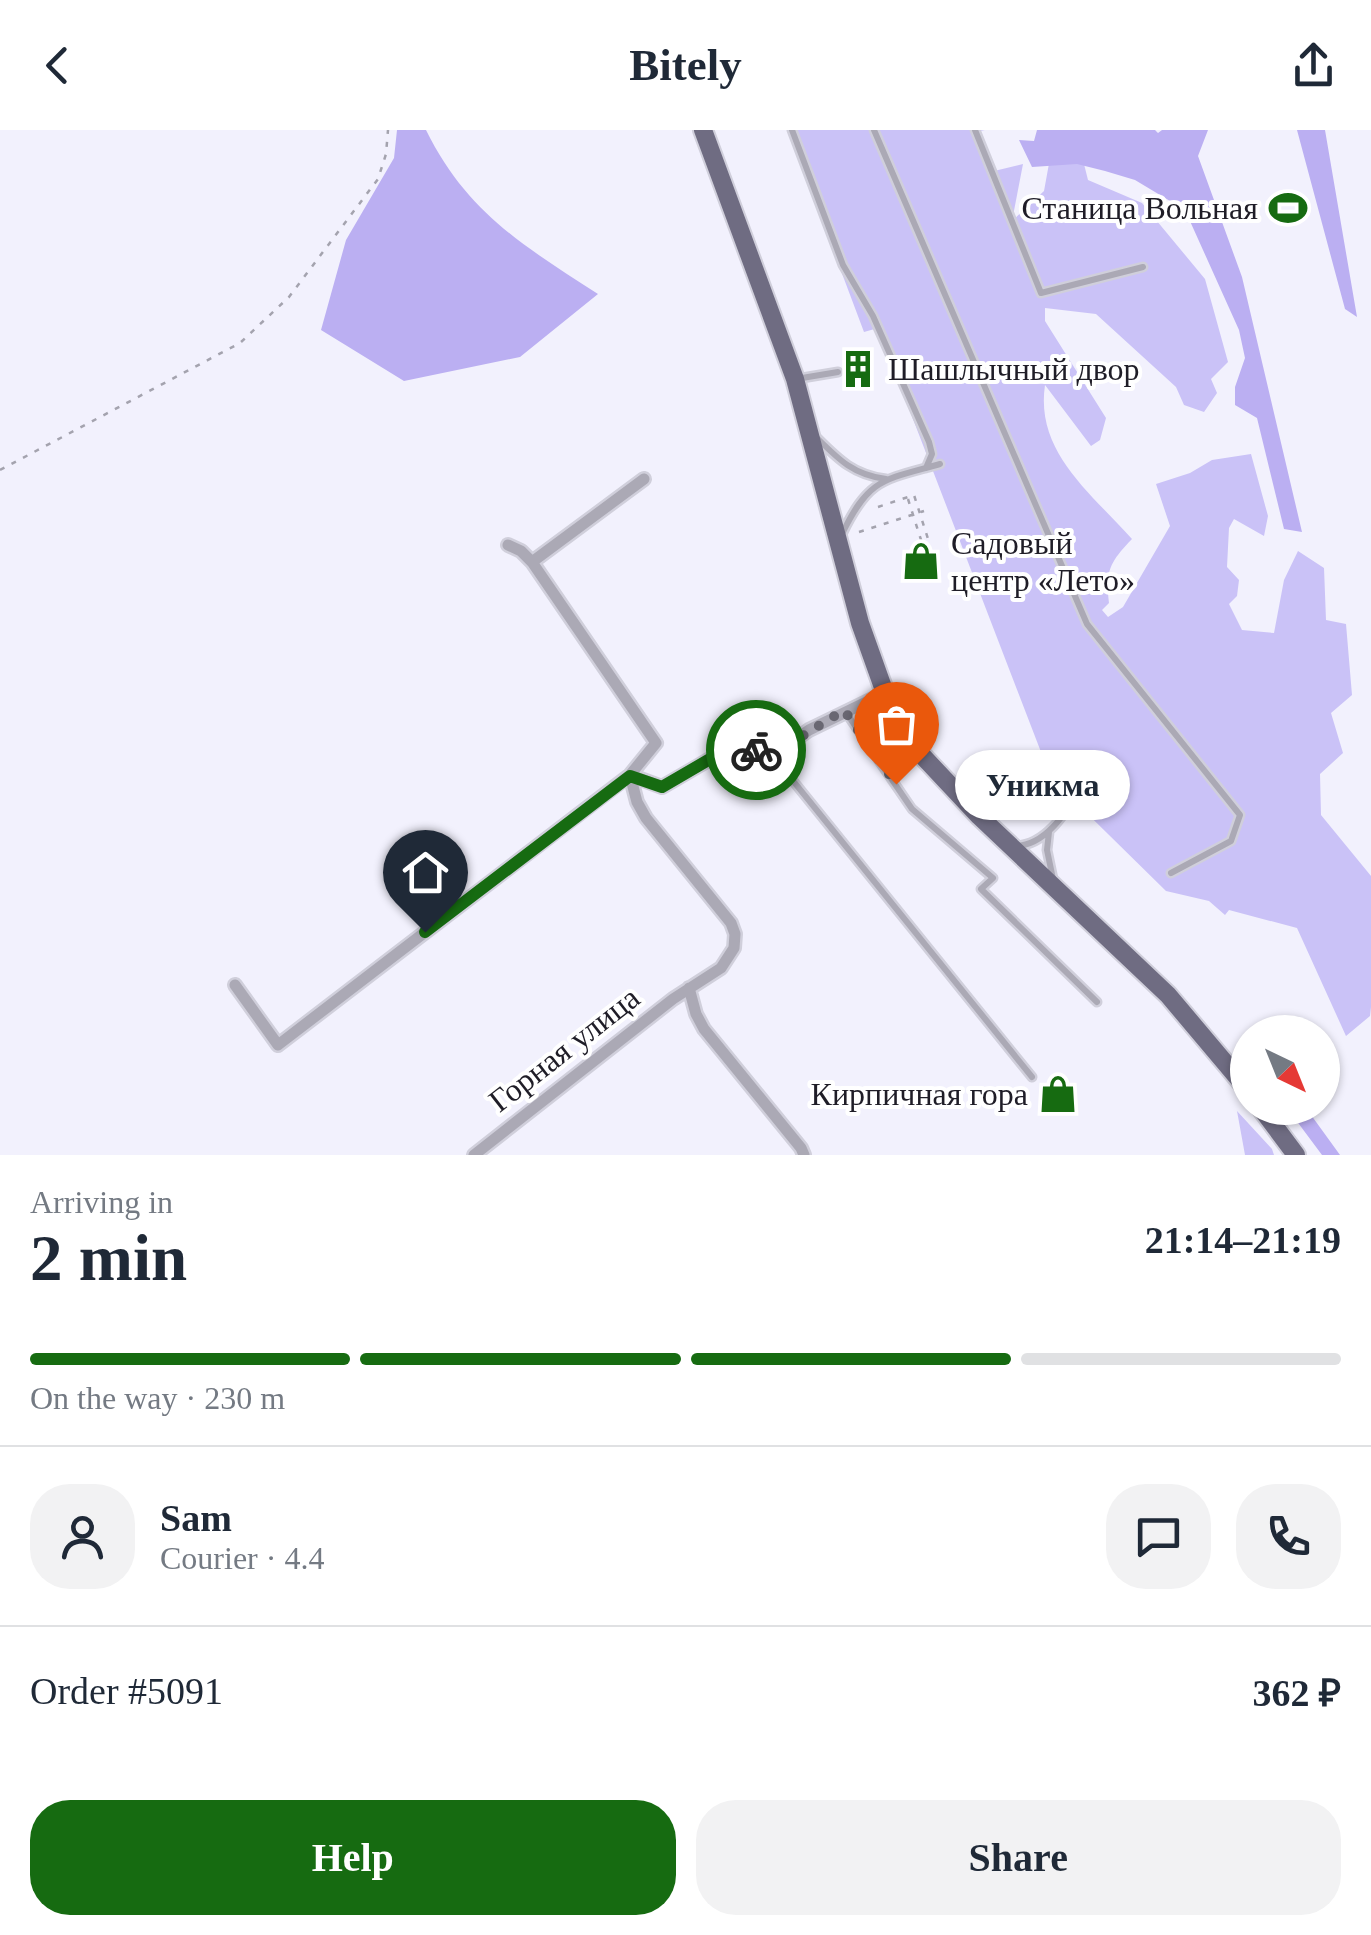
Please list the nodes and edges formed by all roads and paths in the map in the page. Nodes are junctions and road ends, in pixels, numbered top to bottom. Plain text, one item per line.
1 (388, 130) edge
2 (703, 130) edge
3 (792, 130) edge
4 (874, 130) edge
5 (974, 130) edge
6 (1143, 267) dead end
7 (838, 372) dead end
8 (795, 379) junction
9 (810, 431) junction
10 (940, 464) dead end
11 (926, 468) junction
12 (0, 470) edge
13 (644, 479) dead end
14 (887, 479) junction
15 (907, 497) junction
16 (878, 508) dead end
17 (921, 512) junction
18 (913, 514) junction
19 (859, 532) dead end
20 (840, 539) junction
21 (508, 545) dead end
22 (532, 562) junction
23 (885, 693) junction
24 (844, 710) junction
25 (772, 755) junction
26 (630, 776) junction
27 (1088, 778) dead end
28 (1049, 831) junction
29 (1010, 846) junction
30 (1171, 874) dead end
31 (1055, 888) junction
32 (236, 985) dead end
33 (690, 988) junction
34 (1097, 1002) dead end
35 (1230, 1069) edge
36 (1032, 1077) dead end
37 (1274, 1125) edge
38 (474, 1155) edge
39 (804, 1155) edge
40 (1296, 1155) edge

1 - 12 path
2 - 8 main road
3 - 11 lane
4 - 30 lane
5 - 6 lane
7 - 8 lane
8 - 9 main road
9 - 14 lane
9 - 20 main road
10 - 11 lane
11 - 14 lane
13 - 22 street
14 - 20 lane
15 - 16 path
15 - 17 path
15 - 18 path
17 - 18 path
17 - 18 path
18 - 19 path
20 - 23 main road
21 - 22 street
22 - 26 street
23 - 24 street
23 - 29 main road
24 - 25 street
24 - 34 lane
25 - 26 street
25 - 36 lane
26 - 32 street
26 - 33 street, Горная улица
27 - 28 lane
28 - 29 lane
28 - 31 lane
29 - 31 main road
31 - 35 main road
33 - 38 street, Горная улица
33 - 39 street
37 - 40 main road

